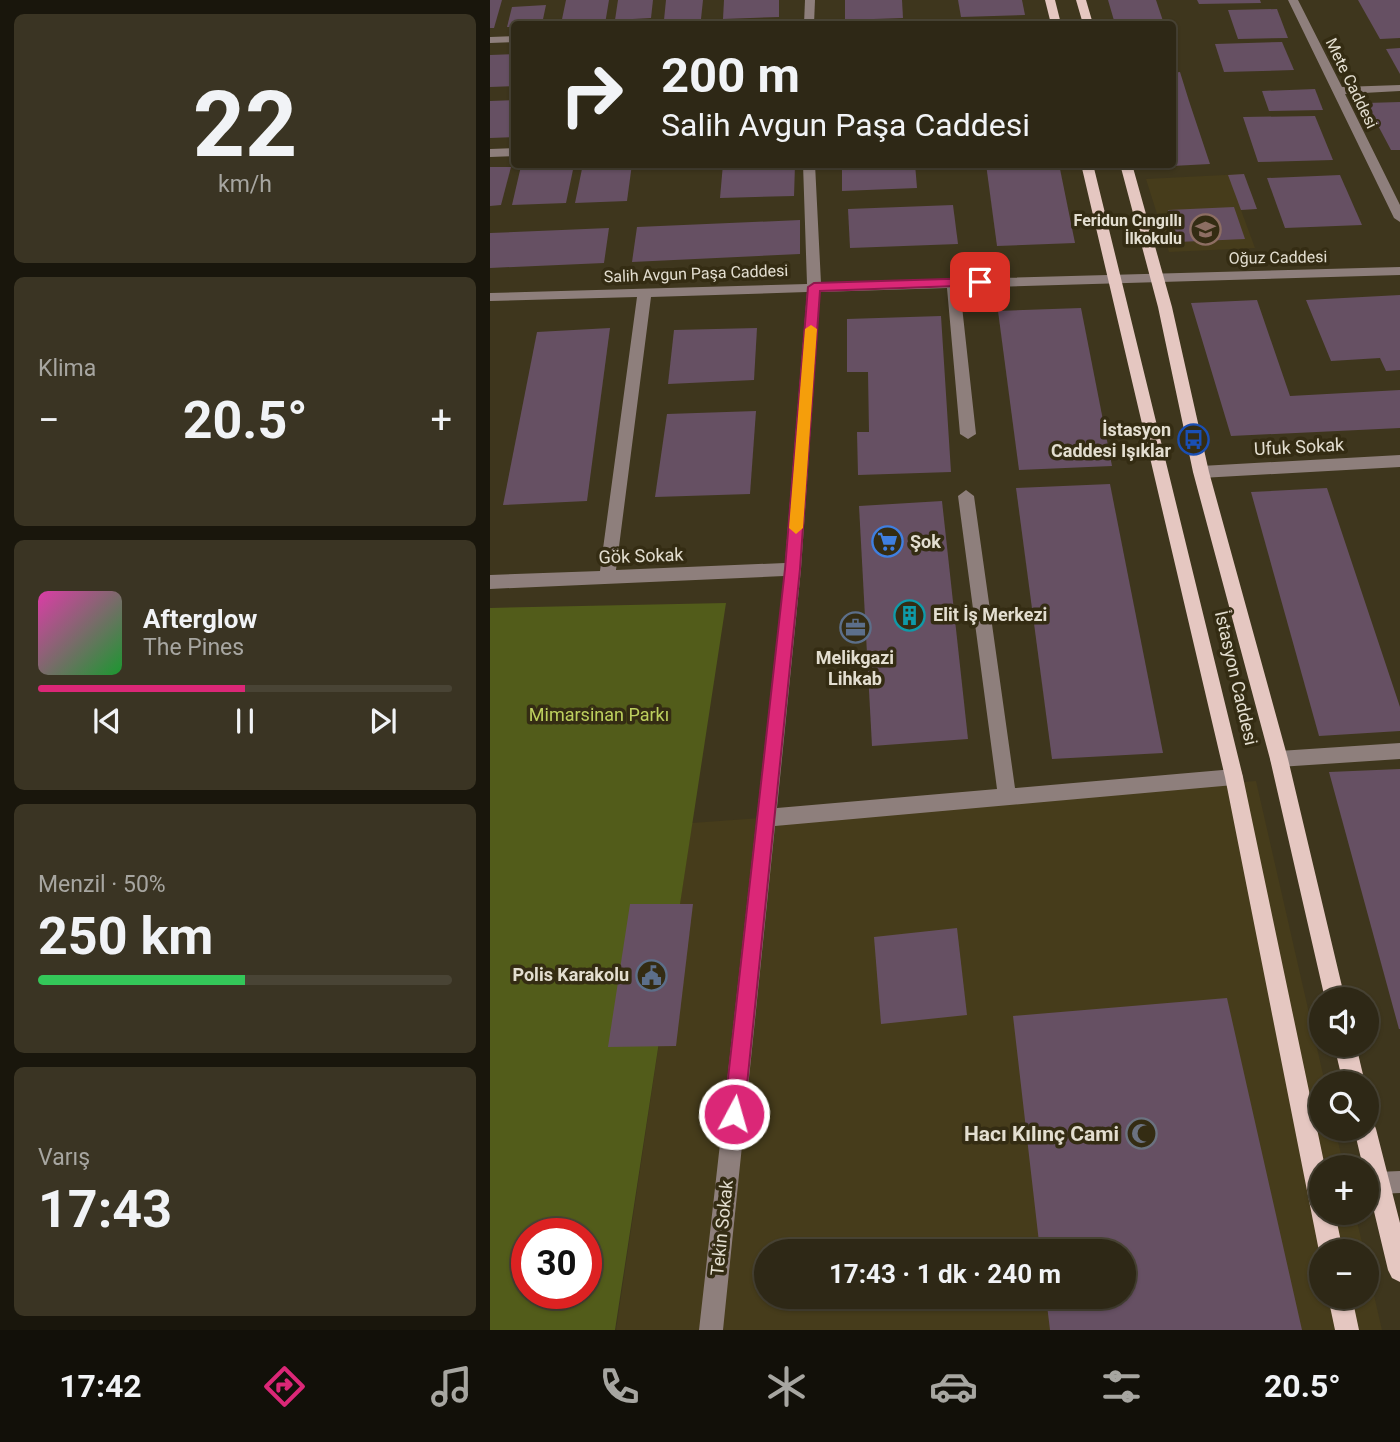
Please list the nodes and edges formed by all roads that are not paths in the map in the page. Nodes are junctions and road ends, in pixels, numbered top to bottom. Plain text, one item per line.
1 (810, 0) edge
2 (1050, 0) edge
3 (1081, 0) edge
4 (1293, 0) edge
5 (809, 21) edge
6 (1055, 21) edge
7 (1087, 21) edge
8 (511, 39) edge
9 (490, 40) edge
10 (1400, 88) edge
11 (1340, 91) junction
12 (511, 152) edge
13 (490, 153) edge
14 (809, 168) edge
15 (1088, 168) edge
16 (1127, 168) edge
17 (1400, 218) edge
18 (1400, 271) edge
19 (1156, 277) junction
20 (1113, 278) junction
21 (953, 283) junction
22 (814, 287) junction
23 (645, 292) junction
24 (490, 297) edge
25 (968, 434) dead end
26 (1400, 461) edge
27 (1200, 472) junction
28 (966, 496) dead end
29 (793, 569) junction
30 (607, 577) junction
31 (490, 582) edge
32 (1400, 751) edge
33 (1279, 759) junction
34 (1234, 777) junction
35 (1007, 796) junction
36 (765, 818) junction
37 (1332, 987) edge
38 (1370, 1141) edge
39 (1311, 1155) edge
40 (1389, 1183) edge
41 (1400, 1270) edge
42 (1343, 1309) edge
43 (711, 1330) edge
44 (1347, 1330) edge

1 - 5 street
2 - 6 main road
3 - 7 main road
4 - 11 street, Mete Caddesi
8 - 9 street
10 - 11 street
11 - 17 street, Mete Caddesi
12 - 13 street
14 - 22 street, Tekin Sokak
15 - 20 main road, İstasyon Caddesi
16 - 19 main road, İstasyon Caddesi
18 - 19 street, Oğuz Caddesi
19 - 20 street, Oğuz Caddesi
19 - 27 main road, İstasyon Caddesi
20 - 21 street, Salih Avgun Paşa Caddesi
20 - 34 main road, İstasyon Caddesi
21 - 22 street, Salih Avgun Paşa Caddesi
21 - 25 street
22 - 23 street, Salih Avgun Paşa Caddesi
22 - 29 street, Tekin Sokak
23 - 24 street, Salih Avgun Paşa Caddesi
23 - 30 street
26 - 27 street, Ufuk Sokak
27 - 33 main road, İstasyon Caddesi
28 - 35 street
29 - 30 street, Gök Sokak
29 - 36 street, Tekin Sokak
30 - 31 street, Gök Sokak
32 - 33 street
33 - 37 main road, İstasyon Caddesi
34 - 35 street
34 - 39 main road, İstasyon Caddesi
35 - 36 street
36 - 43 street, Tekin Sokak
38 - 40 main road
40 - 41 main road
42 - 44 main road

